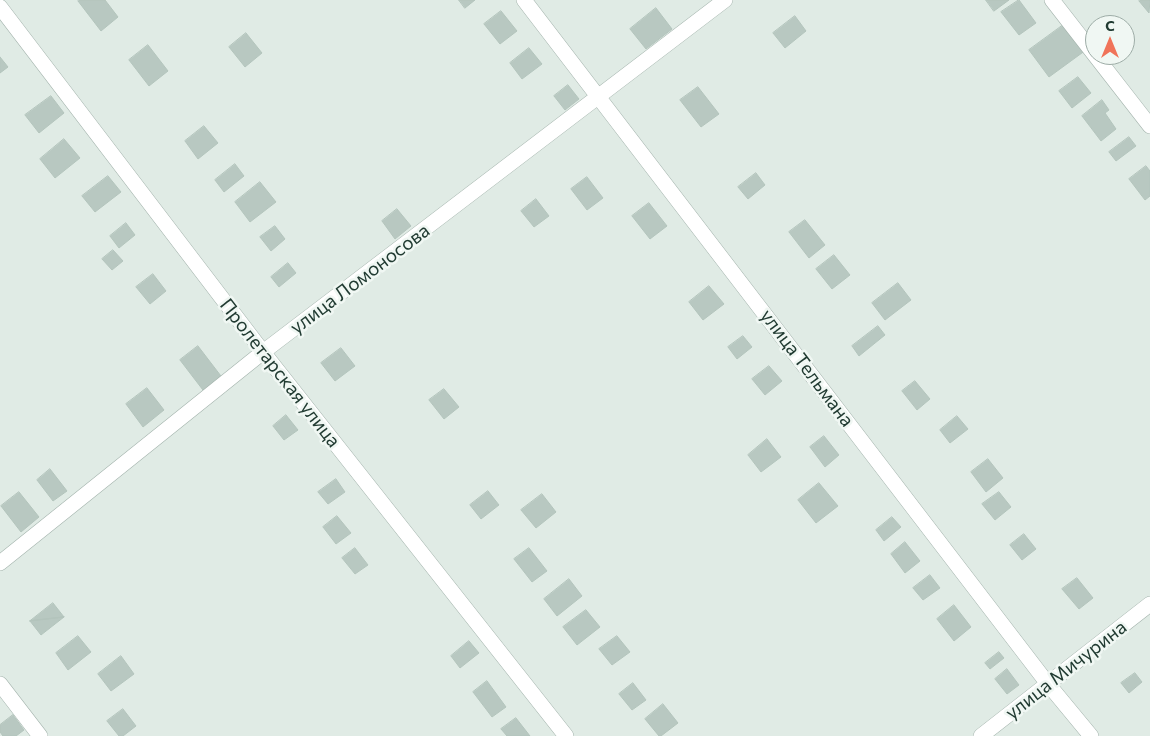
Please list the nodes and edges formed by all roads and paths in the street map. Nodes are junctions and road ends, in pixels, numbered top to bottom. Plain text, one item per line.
1 (524, 0) edge
2 (725, 0) edge
3 (1052, 0) edge
4 (0, 7) edge
5 (600, 97) junction
6 (1150, 126) edge
7 (263, 352) junction
8 (0, 563) edge
9 (1150, 604) edge
10 (0, 684) edge
11 (1048, 684) junction
12 (40, 736) edge
13 (566, 736) edge
14 (981, 736) edge
15 (1091, 736) edge

1 - 5 street, улица Тельмана
2 - 5 street, улица Ломоносова
3 - 6 street
4 - 7 street, Пролетарская улица
5 - 7 street, улица Ломоносова
5 - 11 street, улица Тельмана
7 - 8 street, улица Ломоносова
7 - 13 street, Пролетарская улица
9 - 11 street, улица Мичурина
10 - 12 street
11 - 14 street, улица Мичурина
11 - 15 street, улица Тельмана

